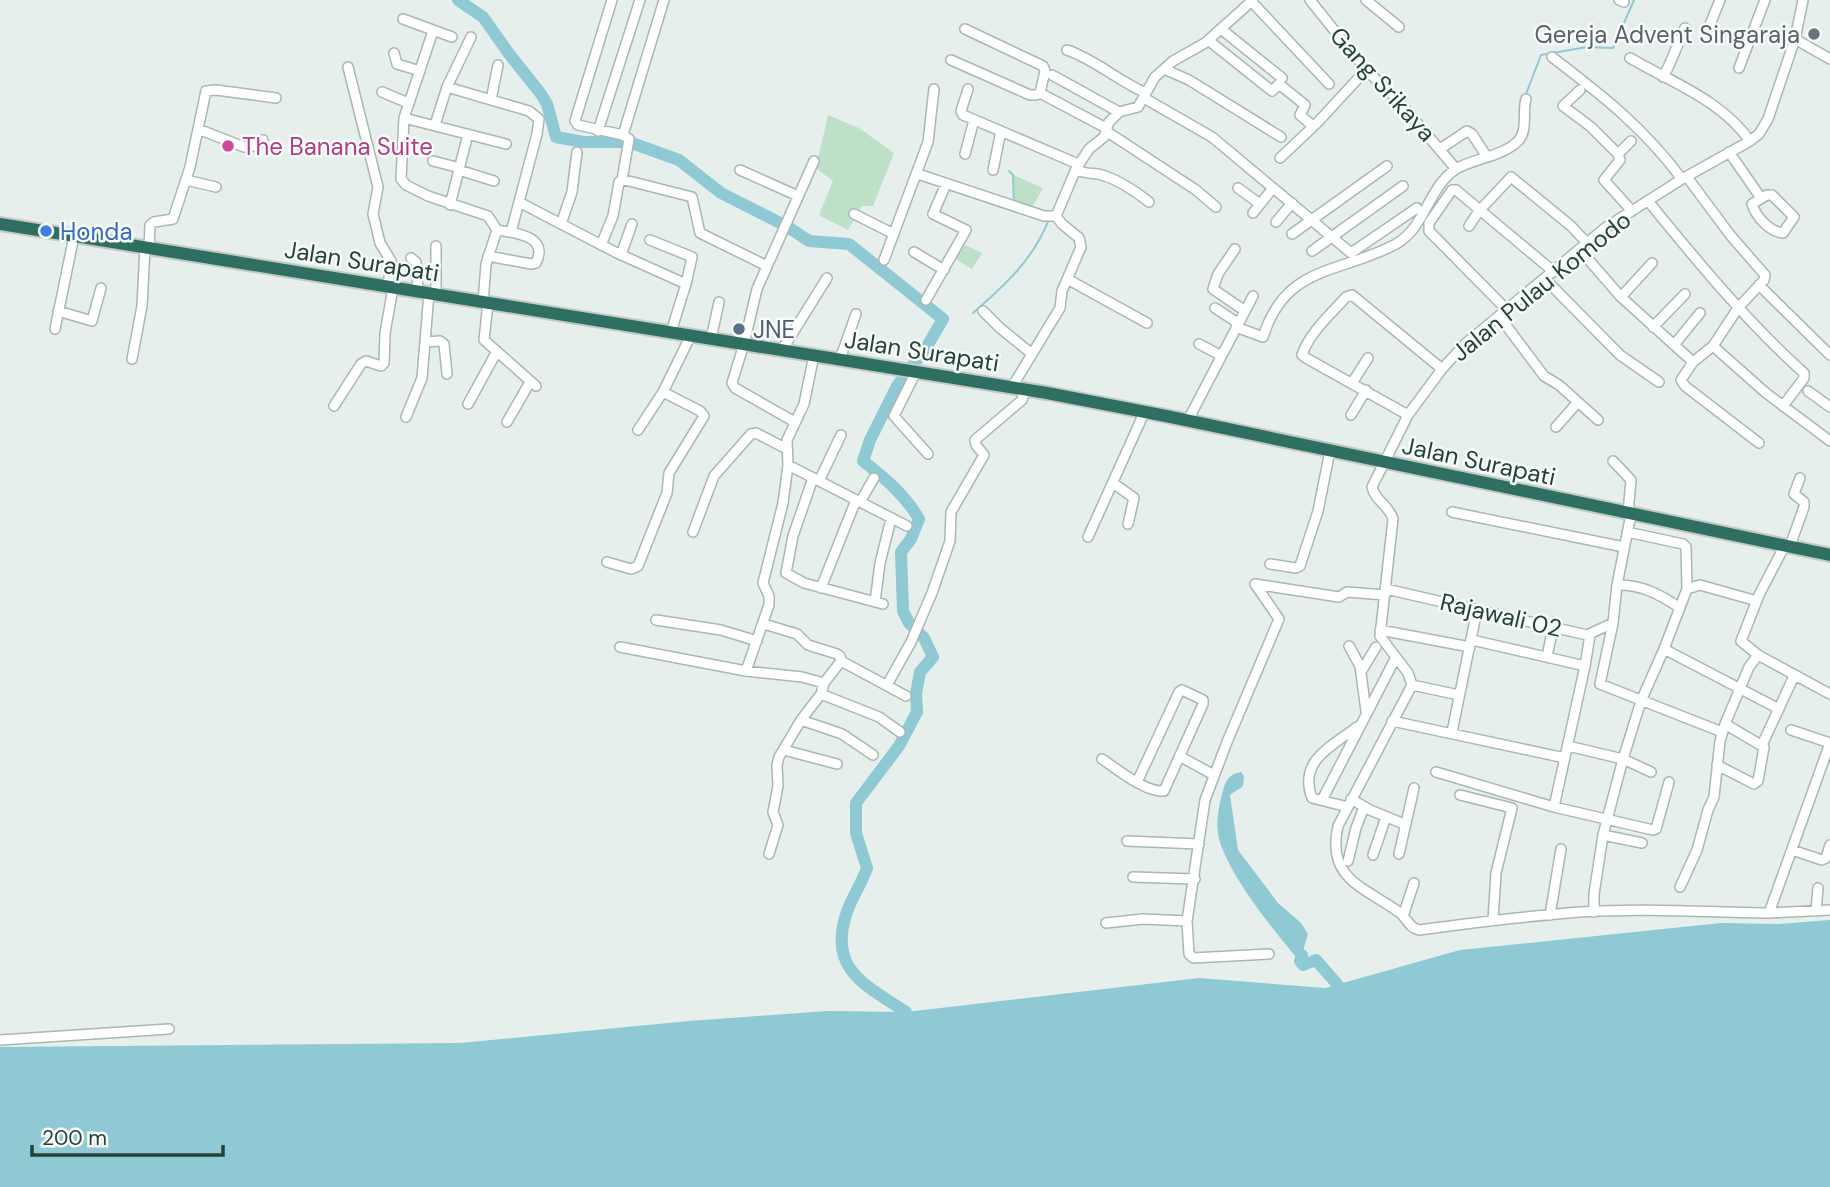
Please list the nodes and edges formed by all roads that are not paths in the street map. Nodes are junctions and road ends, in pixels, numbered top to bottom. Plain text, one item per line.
1 (612, 0) edge
2 (640, 0) edge
3 (664, 0) edge
4 (1310, 0) edge
5 (1366, 0) edge
6 (1720, 0) edge
7 (1765, 0) edge
8 (1803, 0) edge
9 (1252, 1) edge
10 (403, 19) dead end
11 (1399, 27) dead end
12 (1709, 27) dead end
13 (1685, 28) dead end
14 (965, 29) dead end
15 (1221, 29) junction
16 (433, 31) junction
17 (452, 37) dead end
18 (471, 37) dead end
19 (1794, 39) junction
20 (1209, 40) junction
21 (1067, 50) dead end
22 (394, 53) dead end
23 (1552, 57) dead end
24 (1630, 58) dead end
25 (1830, 59) edge
26 (951, 60) dead end
27 (498, 65) dead end
28 (348, 67) dead end
29 (1739, 68) dead end
30 (1164, 69) junction
31 (1366, 70) junction
32 (420, 71) junction
33 (1052, 75) dead end
34 (1663, 77) junction
35 (1282, 78) dead end
36 (1329, 84) dead end
37 (447, 87) junction
38 (934, 89) dead end
39 (968, 89) dead end
40 (1580, 90) dead end
41 (382, 92) dead end
42 (1040, 93) junction
43 (1145, 96) junction
44 (276, 98) dead end
45 (1526, 99) dead end
46 (491, 100) junction
47 (408, 103) junction
48 (1119, 112) junction
49 (404, 118) junction
50 (974, 120) junction
51 (435, 125) junction
52 (1313, 126) junction
53 (198, 129) junction
54 (1106, 130) junction
55 (598, 131) junction
56 (1001, 131) junction
57 (468, 134) junction
58 (1281, 137) dead end
59 (263, 140) dead end
60 (626, 141) junction
61 (1632, 141) dead end
62 (1750, 141) junction
63 (506, 144) dead end
64 (1440, 149) junction
65 (577, 152) dead end
66 (1729, 152) junction
67 (965, 154) dead end
68 (1618, 154) junction
69 (1487, 157) junction
70 (1280, 158) dead end
71 (433, 161) dead end
72 (814, 161) dead end
73 (1077, 166) junction
74 (1387, 166) dead end
75 (459, 169) junction
76 (1456, 169) junction
77 (740, 170) dead end
78 (993, 170) dead end
79 (918, 174) junction
80 (1684, 178) junction
81 (186, 180) junction
82 (622, 180) junction
83 (494, 181) dead end
84 (946, 184) junction
85 (1403, 186) dead end
86 (216, 187) dead end
87 (1238, 188) dead end
88 (1273, 188) junction
89 (799, 196) junction
90 (1761, 198) junction
91 (1648, 201) junction
92 (519, 202) junction
93 (1149, 202) dead end
94 (1292, 203) junction
95 (1260, 204) junction
96 (450, 205) junction
97 (1216, 207) dead end
98 (1417, 208) dead end
99 (1479, 211) junction
100 (1632, 211) junction
101 (1253, 213) dead end
102 (853, 214) dead end
103 (1052, 217) junction
104 (1312, 220) junction
105 (1276, 222) dead end
106 (0, 224) edge
107 (561, 224) junction
108 (632, 224) dead end
109 (1469, 226) dead end
110 (497, 230) junction
111 (511, 232) junction
112 (894, 234) junction
113 (1292, 234) dead end
114 (74, 236) junction
115 (1332, 237) junction
116 (650, 240) dead end
117 (601, 245) junction
118 (436, 246) dead end
119 (1584, 246) junction
120 (147, 248) junction
121 (1235, 249) dead end
122 (1312, 251) dead end
123 (914, 252) dead end
124 (621, 255) junction
125 (488, 257) junction
126 (411, 258) dead end
127 (884, 260) dead end
128 (1652, 263) dead end
129 (766, 266) junction
130 (944, 270) junction
131 (1554, 272) junction
132 (827, 278) dead end
133 (1069, 279) junction
134 (1545, 279) junction
135 (686, 284) junction
136 (1759, 285) junction
137 (390, 287) junction
138 (101, 288) dead end
139 (428, 293) junction
140 (1685, 294) dead end
141 (1253, 296) dead end
142 (1621, 297) junction
143 (926, 300) dead end
144 (485, 302) junction
145 (719, 302) dead end
146 (1215, 308) dead end
147 (1738, 308) junction
148 (982, 311) dead end
149 (1245, 311) junction
150 (58, 312) junction
151 (1503, 313) junction
152 (1700, 313) dead end
153 (856, 314) dead end
154 (1147, 323) dead end
155 (1237, 325) junction
156 (1653, 327) junction
157 (55, 329) dead end
158 (671, 332) junction
159 (691, 335) junction
160 (711, 339) junction
161 (425, 342) junction
162 (744, 344) junction
163 (1199, 344) dead end
164 (1674, 345) junction
165 (1713, 346) junction
166 (782, 350) junction
167 (496, 353) junction
168 (1032, 354) junction
169 (814, 355) junction
170 (1220, 355) junction
171 (1830, 355) edge
172 (1368, 358) dead end
173 (132, 359) dead end
174 (840, 359) junction
175 (1693, 362) junction
176 (1442, 369) junction
177 (909, 371) junction
178 (447, 374) dead end
179 (1659, 382) dead end
180 (1352, 383) junction
181 (1018, 388) junction
182 (1366, 390) junction
183 (1808, 391) dead end
184 (663, 392) junction
185 (1578, 402) junction
186 (468, 404) dead end
187 (1783, 405) junction
188 (334, 406) dead end
189 (1830, 407) edge
190 (1145, 411) junction
191 (1351, 415) dead end
192 (1408, 415) junction
193 (406, 416) dead end
194 (1188, 420) junction
195 (1598, 420) dead end
196 (507, 422) dead end
197 (795, 422) junction
198 (1556, 427) dead end
199 (638, 430) dead end
200 (841, 435) dead end
201 (1829, 438) edge
202 (1759, 443) dead end
203 (787, 449) junction
204 (1330, 451) junction
205 (928, 454) dead end
206 (1613, 461) dead end
207 (1383, 462) junction
208 (789, 465) junction
209 (874, 478) dead end
210 (1800, 478) dead end
211 (816, 479) junction
212 (1113, 483) junction
213 (858, 501) junction
214 (1452, 512) dead end
215 (1629, 513) junction
216 (891, 519) junction
217 (1128, 524) dead end
218 (907, 526) dead end
219 (693, 532) dead end
220 (1627, 532) junction
221 (1088, 537) dead end
222 (1788, 546) junction
223 (1624, 547) junction
224 (1830, 555) edge
225 (607, 562) dead end
226 (1270, 564) dead end
227 (1617, 584) junction
228 (821, 587) junction
229 (1686, 589) junction
230 (1385, 592) junction
231 (1757, 601) junction
232 (1680, 608) junction
233 (1477, 610) junction
234 (656, 620) dead end
235 (1614, 623) junction
236 (764, 624) junction
237 (1553, 626) junction
238 (1380, 630) junction
239 (1590, 635) junction
240 (757, 641) junction
241 (1471, 644) junction
242 (1349, 646) dead end
243 (620, 647) dead end
244 (1376, 647) dead end
245 (1664, 649) junction
246 (1758, 655) junction
247 (1547, 657) junction
248 (1395, 659) junction
249 (841, 661) junction
250 (1586, 666) junction
251 (746, 671) junction
252 (1361, 672) junction
253 (1794, 676) junction
254 (824, 683) junction
255 (887, 685) junction
256 (1412, 685) junction
257 (1740, 687) junction
258 (821, 694) junction
259 (1830, 694) edge
260 (1459, 695) junction
261 (906, 696) dead end
262 (1641, 701) junction
263 (1779, 709) junction
264 (1367, 713) junction
265 (801, 720) junction
266 (1392, 721) junction
267 (1361, 724) junction
268 (1723, 728) junction
269 (1791, 730) dead end
270 (900, 732) dead end
271 (1452, 732) junction
272 (1762, 745) junction
273 (1568, 746) junction
274 (1829, 747) edge
275 (784, 750) junction
276 (873, 755) dead end
277 (1181, 757) junction
278 (1565, 758) junction
279 (1102, 759) dead end
280 (1623, 760) junction
281 (837, 764) dead end
282 (1717, 765) junction
283 (1436, 772) dead end
284 (1651, 772) dead end
285 (1214, 775) junction
286 (1136, 782) junction
287 (1669, 782) dead end
288 (1414, 788) dead end
289 (1460, 795) dead end
290 (1322, 800) junction
291 (1349, 803) junction
292 (1364, 807) junction
293 (1554, 807) junction
294 (1386, 817) junction
295 (1607, 820) junction
296 (1404, 824) junction
297 (1603, 835) junction
298 (1127, 841) dead end
299 (1642, 843) dead end
300 (1199, 844) junction
301 (1830, 845) edge
302 (1561, 849) dead end
303 (1792, 850) junction
304 (769, 854) dead end
305 (1399, 854) dead end
306 (1373, 855) dead end
307 (1348, 861) dead end
308 (1133, 877) dead end
309 (1195, 879) junction
310 (1414, 883) dead end
311 (1680, 887) dead end
312 (1818, 888) dead end
313 (1830, 910) edge
314 (1816, 911) junction
315 (1594, 912) junction
316 (1769, 913) junction
317 (1550, 915) junction
318 (1403, 916) junction
319 (1493, 920) junction
320 (1187, 921) junction
321 (1106, 923) dead end
322 (1269, 954) dead end
323 (169, 1029) dead end
324 (0, 1040) edge

1 - 55 street
2 - 55 street
3 - 60 street
4 - 31 street, Gang Srikaya
5 - 11 street
6 - 12 street
7 - 29 street
8 - 19 street, Jalan Pulau Komodo
9 - 15 street
9 - 36 street
10 - 16 street
13 - 34 street
14 - 42 street
15 - 20 street
15 - 35 street
16 - 17 street
16 - 32 street
18 - 37 street
19 - 25 street
19 - 62 street, Jalan Pulau Komodo
20 - 30 street
20 - 52 street
21 - 43 street
22 - 32 street
23 - 80 street
24 - 34 street
26 - 42 street
27 - 46 street
28 - 137 street
30 - 43 street
30 - 58 street
31 - 52 street
31 - 64 street, Gang Srikaya
32 - 47 street
33 - 48 street
34 - 62 street
37 - 46 street
37 - 51 street
38 - 79 street
39 - 50 street
40 - 68 street
41 - 47 street
42 - 54 street
43 - 48 street
43 - 88 street
44 - 53 street
45 - 69 street
46 - 92 street
47 - 49 street
48 - 54 street
49 - 51 street
49 - 96 street
50 - 56 street
50 - 67 street
51 - 57 street
52 - 70 street
53 - 59 street
53 - 81 street
54 - 73 street
54 - 97 street
55 - 60 street
56 - 73 street
56 - 78 street
57 - 63 street
57 - 75 street
60 - 82 street
61 - 68 street
62 - 66 street, Jalan Pulau Komodo
64 - 69 street
64 - 76 street, Gang Srikaya
65 - 107 street
66 - 80 street, Jalan Pulau Komodo
66 - 90 street
68 - 100 street
69 - 76 street
71 - 75 street
72 - 89 street
73 - 93 street
73 - 103 street
74 - 104 street
75 - 83 street
75 - 96 street
76 - 155 street
77 - 89 street
79 - 84 street
79 - 112 street
80 - 91 street, Jalan Pulau Komodo
80 - 136 street
81 - 86 street
81 - 120 street
82 - 117 street
82 - 129 street
84 - 103 street
84 - 130 street
85 - 115 street
87 - 95 street
88 - 94 street
88 - 95 street
89 - 129 street
90 - 90 street
91 - 100 street, Jalan Pulau Komodo
91 - 147 street
92 - 107 street
92 - 111 street
94 - 104 street
94 - 105 street
95 - 101 street
96 - 110 street
98 - 115 street
99 - 109 street
99 - 119 street
99 - 131 street
99 - 151 street
100 - 119 street, Jalan Pulau Komodo
102 - 112 street
103 - 133 street
104 - 113 street
104 - 115 street
106 - 114 highway, Jalan Surapati
107 - 117 street
108 - 124 street
110 - 111 street
110 - 125 street
111 - 125 street
112 - 127 street
114 - 120 highway, Jalan Surapati
114 - 150 street
115 - 122 street
116 - 135 street
117 - 124 street
118 - 139 street
119 - 131 street, Jalan Pulau Komodo
119 - 142 street
120 - 137 highway, Jalan Surapati
120 - 173 street
121 - 149 street
123 - 130 street
124 - 135 street
125 - 144 street
126 - 139 street
128 - 142 street
129 - 162 street
130 - 143 street
131 - 134 street, Jalan Pulau Komodo
132 - 166 street
133 - 154 street
133 - 168 street
134 - 151 street, Jalan Pulau Komodo
134 - 179 street
135 - 158 street
136 - 147 street
136 - 171 street
137 - 139 highway, Jalan Surapati
137 - 188 street
138 - 150 street
139 - 144 highway, Jalan Surapati
139 - 161 street
140 - 156 street
141 - 149 street
142 - 156 street
144 - 158 highway, Jalan Surapati
144 - 167 street
145 - 160 street
146 - 155 street
147 - 165 street
147 - 187 street
148 - 168 street
149 - 155 street
150 - 157 street
151 - 176 street, Jalan Pulau Komodo
151 - 185 street
152 - 164 street
153 - 174 street
155 - 170 street
156 - 164 street
158 - 159 highway, Jalan Surapati
159 - 160 highway, Jalan Surapati
159 - 184 street
160 - 162 highway, Jalan Surapati
161 - 178 street
161 - 193 street
162 - 166 highway, Jalan Surapati
162 - 197 street
163 - 170 street
164 - 175 street
165 - 175 street
165 - 187 street
166 - 169 highway, Jalan Surapati
167 - 186 street
167 - 196 street
168 - 181 street
169 - 174 highway, Jalan Surapati
169 - 197 street
170 - 194 street
172 - 180 street
174 - 177 highway, Jalan Surapati
175 - 202 street
176 - 180 street
176 - 192 street, Jalan Pulau Komodo
177 - 181 highway, Jalan Surapati
177 - 205 street
180 - 182 street
181 - 190 highway, Jalan Surapati
181 - 255 street
182 - 191 street
182 - 192 street
183 - 189 street
184 - 199 street
184 - 225 street
185 - 195 street
185 - 198 street
187 - 201 street
190 - 194 highway, Jalan Surapati
190 - 212 street
192 - 207 street, Jalan Pulau Komodo
194 - 204 highway, Jalan Surapati
197 - 203 street
200 - 211 street
203 - 208 street
203 - 219 street
204 - 207 highway, Jalan Surapati
204 - 226 street
206 - 215 street
207 - 215 highway, Jalan Surapati
207 - 230 street, Jalan Pulau Komodo
208 - 211 street
208 - 236 street
209 - 213 street
210 - 222 street
211 - 213 street
211 - 228 street
212 - 217 street
212 - 221 street
213 - 216 street
213 - 228 street
214 - 223 street
215 - 220 street
215 - 222 highway, Jalan Surapati
216 - 218 street
216 - 228 street
220 - 223 street
220 - 229 street
222 - 224 highway, Jalan Surapati
222 - 231 street
223 - 227 street
227 - 232 street
227 - 235 street
229 - 231 street
229 - 232 street
230 - 233 street, Rajawali 02
230 - 238 street
230 - 285 street, Rajawali 02
231 - 246 street
232 - 245 street
233 - 237 street, Rajawali 02
233 - 241 street
234 - 240 street
235 - 239 street, Rajawali 02
235 - 262 street
236 - 240 street
236 - 249 street
237 - 239 street, Rajawali 02
237 - 247 street
238 - 241 street
238 - 248 street
239 - 250 street
240 - 251 street
241 - 247 street
241 - 260 street
242 - 252 street
243 - 251 street
244 - 252 street
245 - 257 street
245 - 262 street
246 - 253 street
246 - 257 street
247 - 250 street
248 - 256 street
248 - 264 street
249 - 254 street
249 - 255 street
250 - 273 street
251 - 254 street
252 - 264 street
253 - 259 street
253 - 263 street
254 - 258 street
255 - 261 street
256 - 260 street
256 - 266 street
257 - 263 street
257 - 268 street
258 - 265 street
258 - 270 street
260 - 271 street
262 - 268 street
262 - 280 street
263 - 272 street
264 - 267 street
265 - 275 street
265 - 276 street
266 - 271 street
266 - 291 street
267 - 290 street
267 - 290 street
268 - 272 street
268 - 282 street
269 - 274 street
271 - 278 street
272 - 282 street
273 - 278 street
273 - 280 street
274 - 303 street
275 - 281 street
275 - 304 street
277 - 285 street
277 - 286 street
277 - 286 street
278 - 293 street
279 - 286 street
280 - 284 street
280 - 295 street
282 - 311 street
283 - 293 street
285 - 300 street
287 - 295 street
288 - 296 street
289 - 319 street
290 - 291 street
291 - 292 street
291 - 318 street
292 - 294 street
292 - 307 street
293 - 295 street
294 - 296 street
294 - 306 street
295 - 297 street
296 - 305 street
297 - 299 street
297 - 315 street
298 - 300 street
300 - 309 street
301 - 303 street
302 - 317 street
303 - 316 street
308 - 309 street
309 - 320 street
310 - 318 street
312 - 314 street
313 - 314 street
314 - 316 street
315 - 316 street
315 - 317 street
317 - 319 street
318 - 319 street
320 - 321 street
320 - 322 street
323 - 324 street

